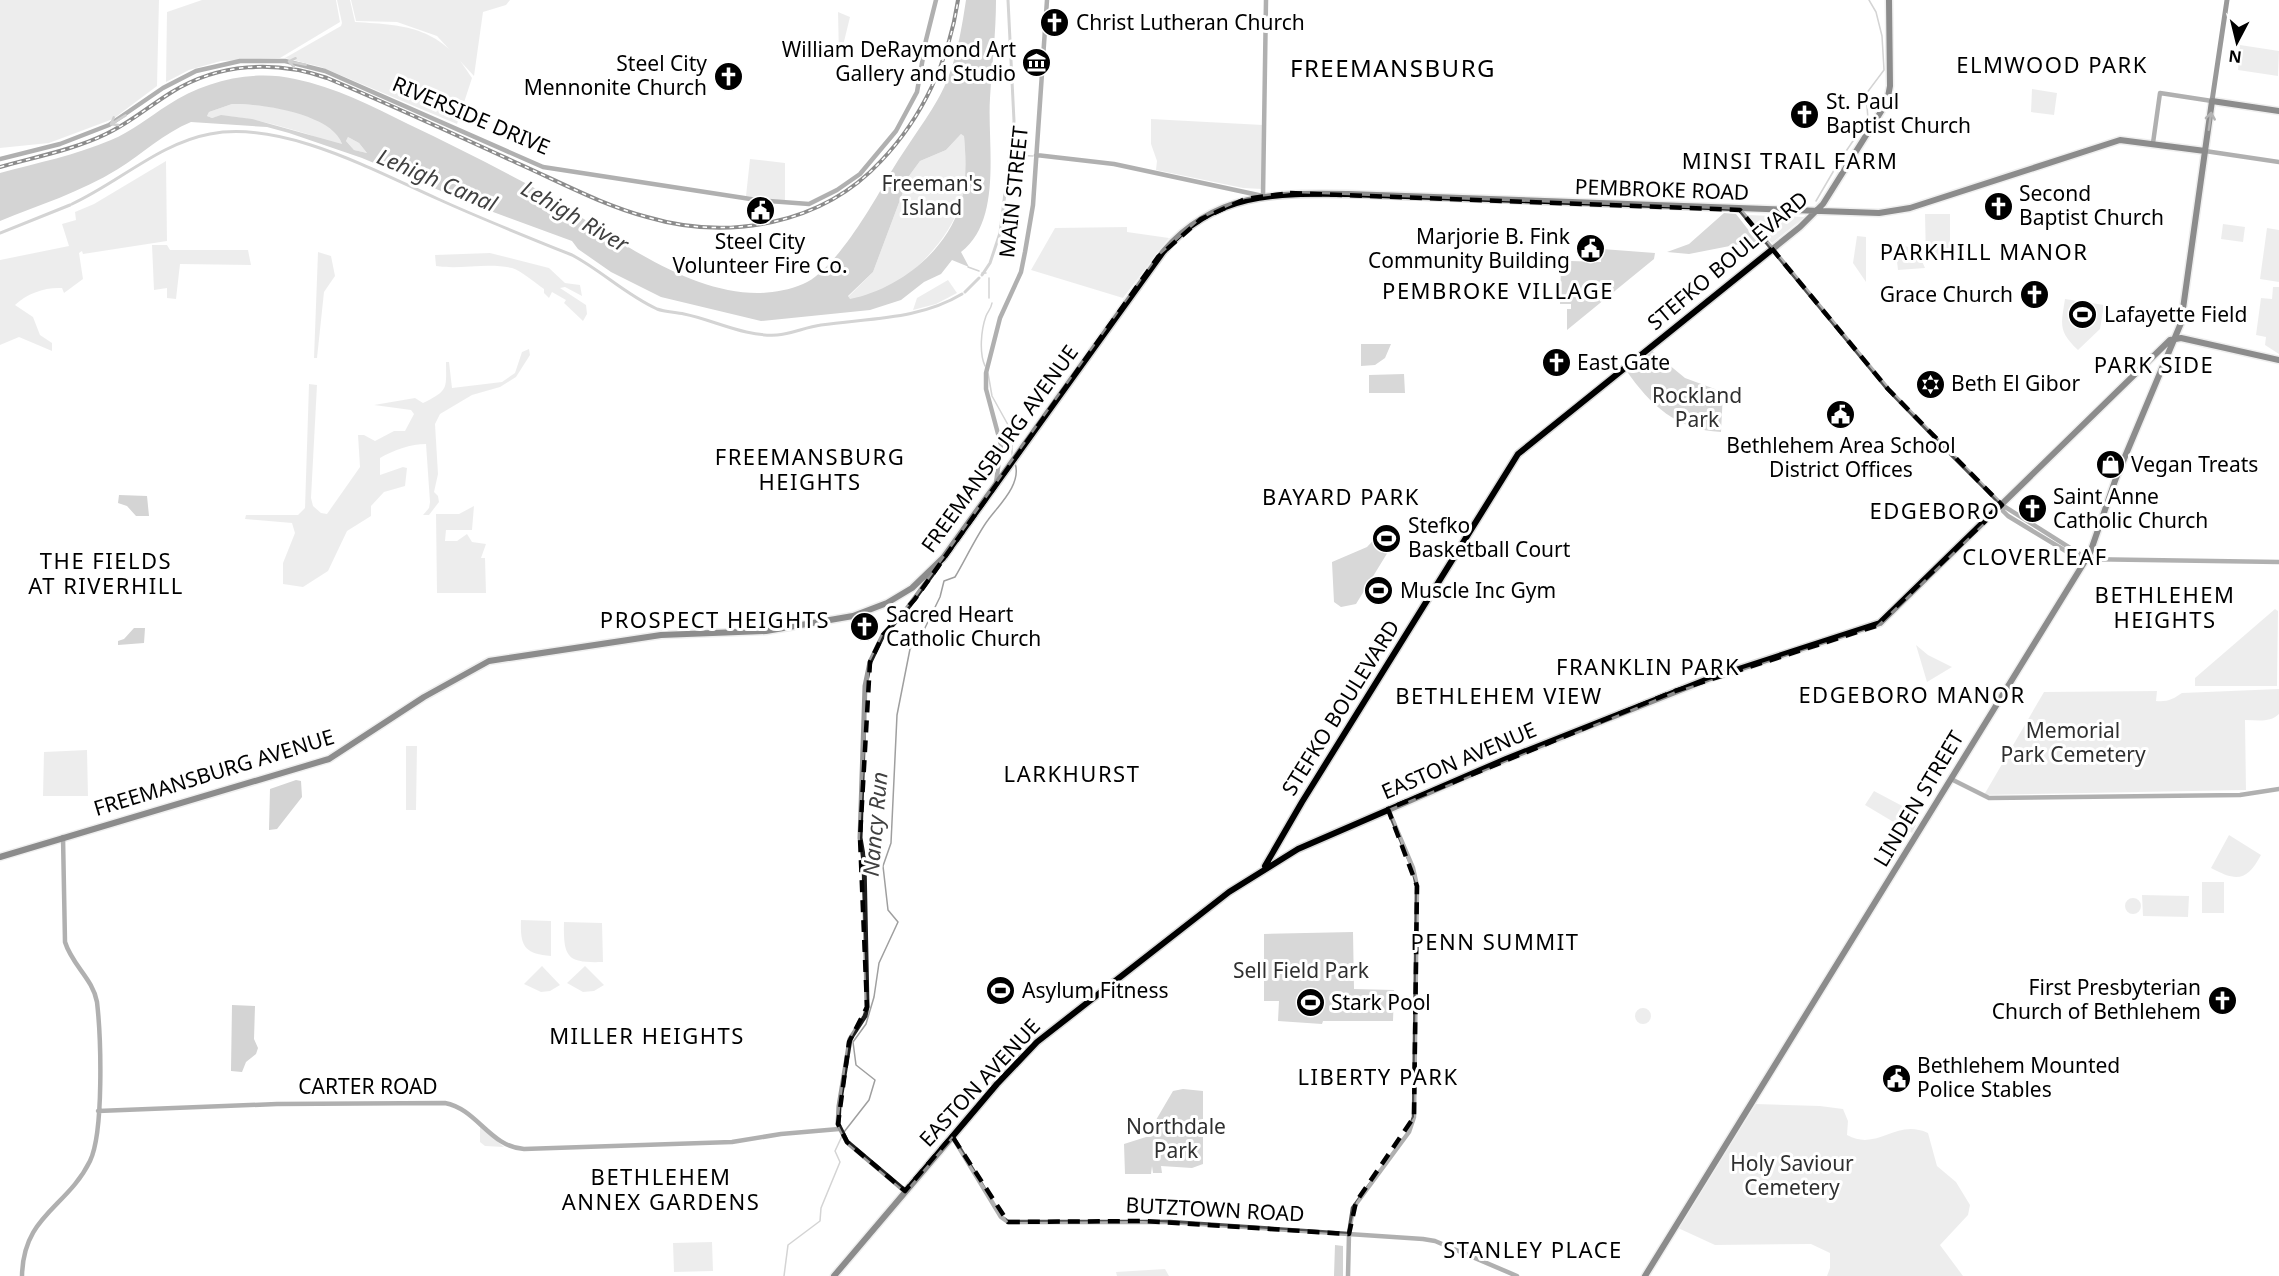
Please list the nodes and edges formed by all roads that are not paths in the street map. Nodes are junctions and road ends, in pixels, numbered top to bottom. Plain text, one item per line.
1 (936, 0) edge
2 (1047, 0) edge
3 (1266, 0) edge
4 (1889, 0) edge
5 (2227, 0) edge
6 (2212, 101) junction
7 (2279, 111) edge
8 (2153, 143) junction
9 (2205, 151) junction
10 (1036, 155) junction
11 (0, 159) edge
12 (2279, 162) edge
13 (1263, 196) junction
14 (1740, 210) junction
15 (1816, 213) junction
16 (1771, 248) junction
17 (2181, 321) junction
18 (2175, 339) junction
19 (2167, 341) junction
20 (2279, 360) edge
21 (995, 486) junction
22 (2002, 506) junction
23 (943, 558) junction
24 (2086, 558) junction
25 (2279, 562) edge
26 (1951, 779) junction
27 (2279, 789) edge
28 (1388, 809) junction
29 (1285, 831) junction
30 (63, 836) junction
31 (1281, 841) junction
32 (1308, 844) junction
33 (0, 857) edge
34 (1264, 869) junction
35 (98, 1111) junction
36 (840, 1133) junction
37 (952, 1136) junction
38 (905, 1191) junction
39 (1349, 1234) junction
40 (22, 1276) edge
41 (834, 1276) edge
42 (1348, 1276) edge
43 (1517, 1276) edge
44 (1645, 1276) edge

1 -> 11 street, RIVERSIDE DRIVE
2 - 10 street, MAIN STREET
3 - 13 street
4 - 15 main road, STEFKO BOULEVARD
5 - 6 main road, LINDEN STREET
6 - 7 main road
6 - 8 street
9 -> 6 main road, LINDEN STREET
8 - 9 main road
8 - 15 main road, PEMBROKE ROAD
9 - 12 street
9 - 17 main road, LINDEN STREET
10 - 13 street
10 - 21 street, MAIN STREET
13 - 14 main road, PEMBROKE ROAD
13 - 21 main road, FREEMANSBURG AVENUE
14 - 15 main road, PEMBROKE ROAD
14 - 16 street
15 - 16 main road, STEFKO BOULEVARD
16 - 22 street
16 - 29 main road, STEFKO BOULEVARD
17 - 18 main road, LINDEN STREET
17 - 19 main road, EASTON AVENUE
18 - 19 main road
18 - 20 main road
18 - 24 main road, LINDEN STREET
19 - 22 main road, EASTON AVENUE
21 - 23 main road, FREEMANSBURG AVENUE
22 - 24 street
22 - 28 main road, EASTON AVENUE
23 - 30 main road, FREEMANSBURG AVENUE
23 - 36 main road
24 - 25 street
24 - 26 main road, LINDEN STREET
26 - 27 street
26 - 44 main road, LINDEN STREET
28 - 32 main road, EASTON AVENUE
28 - 39 street
29 - 31 main road, STEFKO BOULEVARD
29 - 34 main road, STEFKO BOULEVARD
30 - 33 main road, FREEMANSBURG AVENUE
30 - 35 street
31 - 32 main road
31 - 34 main road, STEFKO BOULEVARD
32 - 34 main road, EASTON AVENUE
34 - 37 main road, EASTON AVENUE
35 - 36 street, CARTER ROAD
35 - 40 street
36 - 38 main road
37 - 38 main road, EASTON AVENUE
37 - 39 street, BUTZTOWN ROAD
38 - 41 main road, EASTON AVENUE
39 - 42 street
39 - 43 street, BUTZTOWN ROAD

